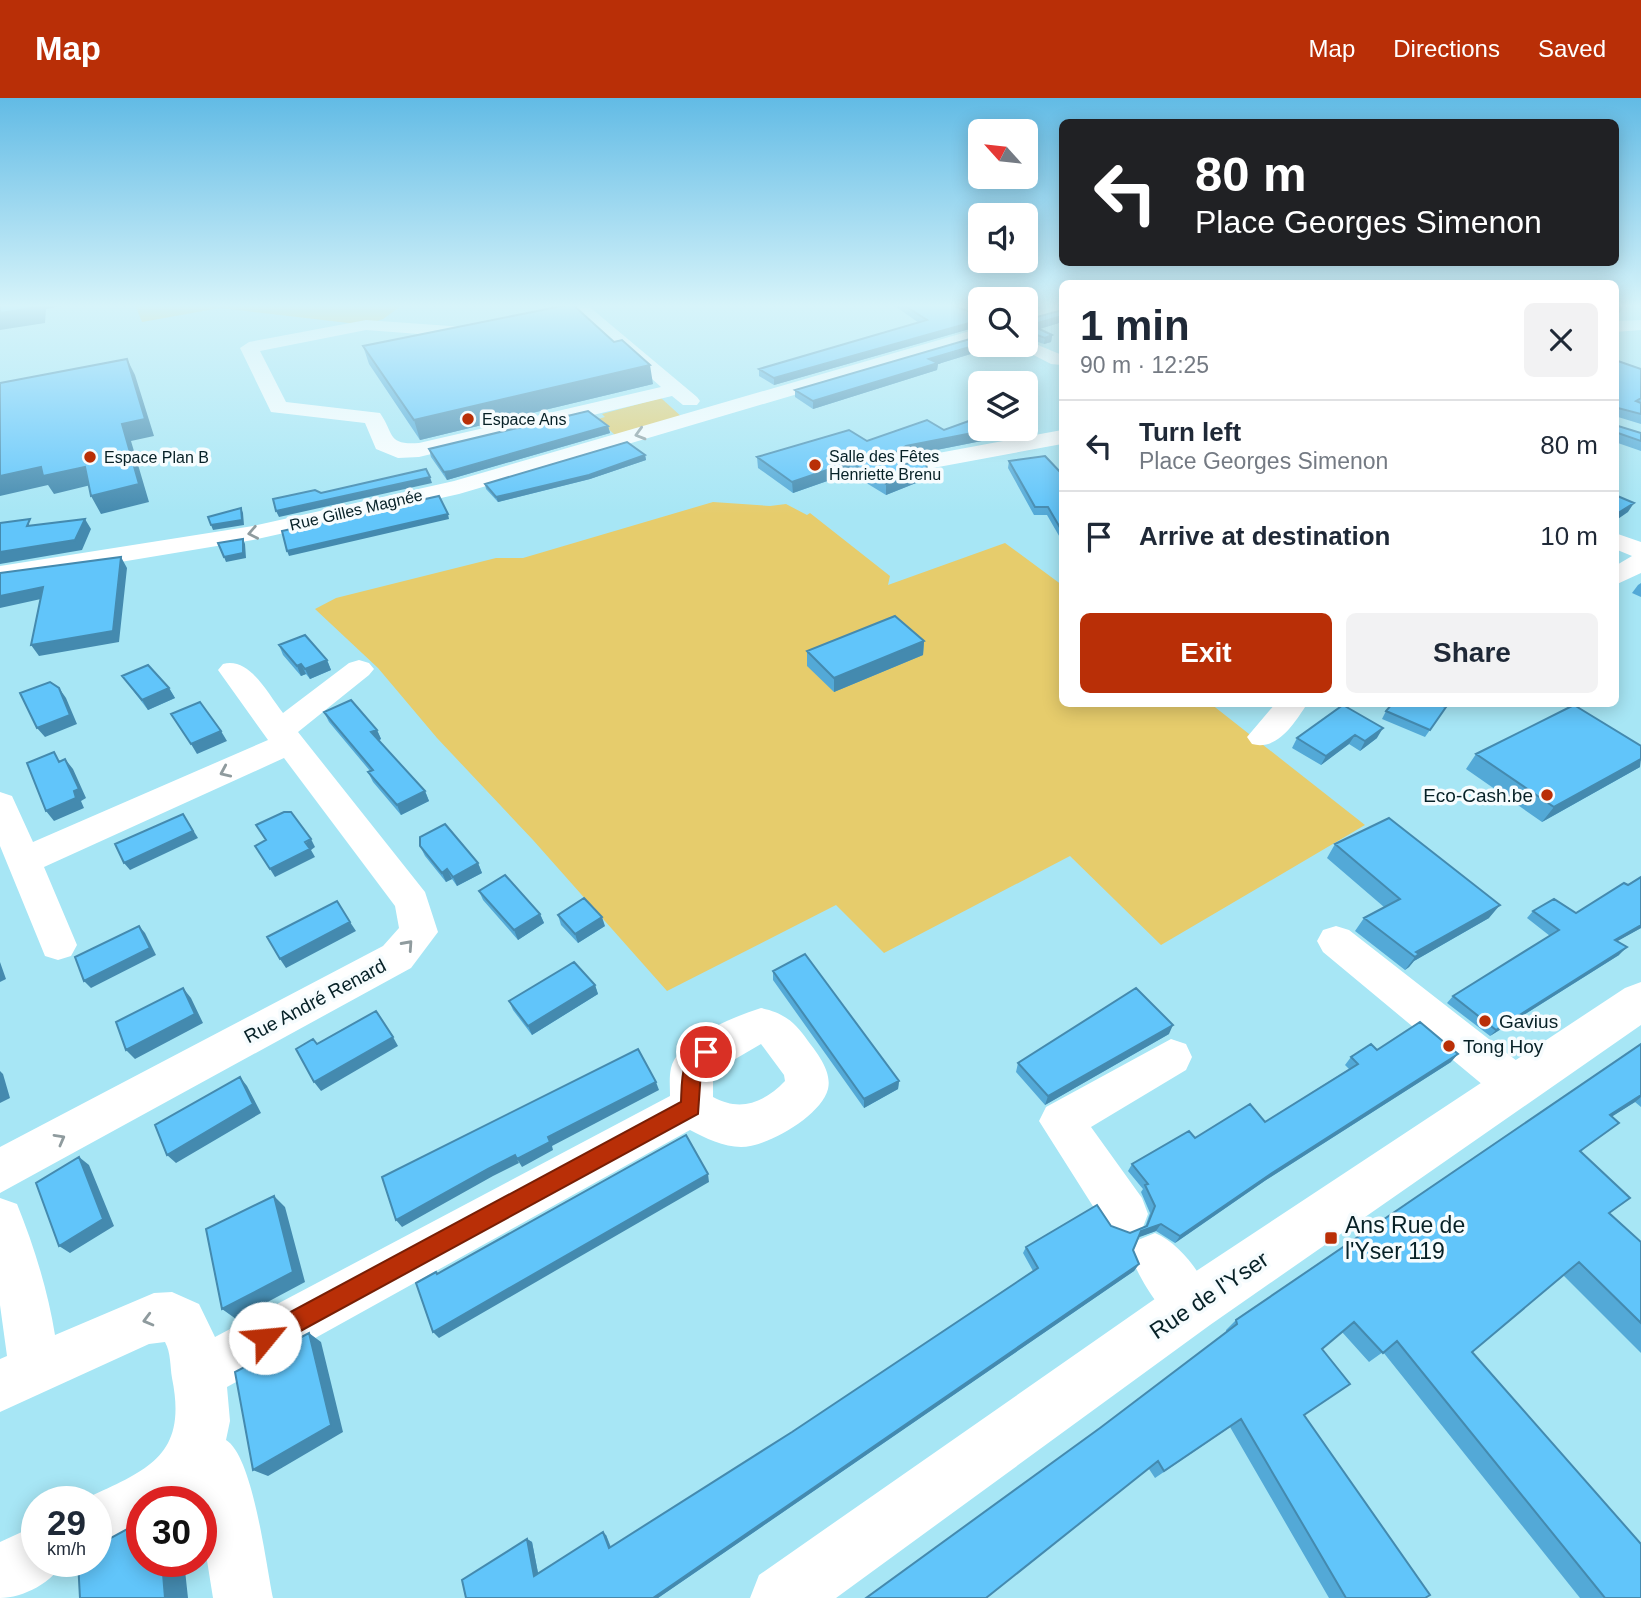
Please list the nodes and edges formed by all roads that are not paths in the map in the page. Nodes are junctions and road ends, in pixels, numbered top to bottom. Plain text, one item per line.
1 (262, 374) edge
2 (659, 374) edge
3 (844, 374) edge
4 (677, 389) junction
5 (705, 415) junction
6 (1059, 438) edge
7 (1030, 446) junction
8 (1059, 453) edge
9 (906, 466) edge
10 (1619, 542) edge
11 (1641, 551) edge
12 (1641, 562) edge
13 (0, 574) edge
14 (1619, 575) edge
15 (359, 668) dead end
16 (233, 670) dead end
17 (1289, 707) edge
18 (1262, 737) dead end
19 (283, 738) junction
20 (0, 804) edge
21 (24, 861) junction
22 (1336, 941) dead end
23 (58, 945) dead end
24 (1641, 1001) edge
25 (1171, 1057) dead end
26 (1516, 1086) junction
27 (691, 1107) dead end
28 (0, 1171) edge
29 (1125, 1214) dead end
30 (0, 1221) edge
31 (1155, 1257) dead end
32 (1191, 1306) junction
33 (197, 1375) junction
34 (18, 1378) edge
35 (194, 1451) junction
36 (112, 1515) edge
37 (21, 1563) edge
38 (0, 1574) edge
39 (243, 1598) edge
40 (782, 1598) edge

1 - 4 street
2 - 4 street
3 - 5 street, Rue Gilles Magnée
4 - 5 street
5 -> 13 street, Rue Gilles Magnée
6 - 7 street
7 - 8 street
7 - 9 street
10 - 11 street
12 - 14 street
15 - 19 street
16 - 19 street, Rue André Renard
17 - 18 street
19 -> 21 street
28 -> 19 street, Rue André Renard
20 - 21 street
21 - 23 street
22 - 26 street
24 - 26 main road, Rue de l'Yser
25 - 29 street
26 - 32 main road, Rue de l'Yser
27 - 33 street
30 - 34 street
31 - 32 street
32 - 40 main road, Rue de l'Yser
33 -> 34 street
33 - 35 street
35 - 36 street
35 - 39 street
37 - 38 street

